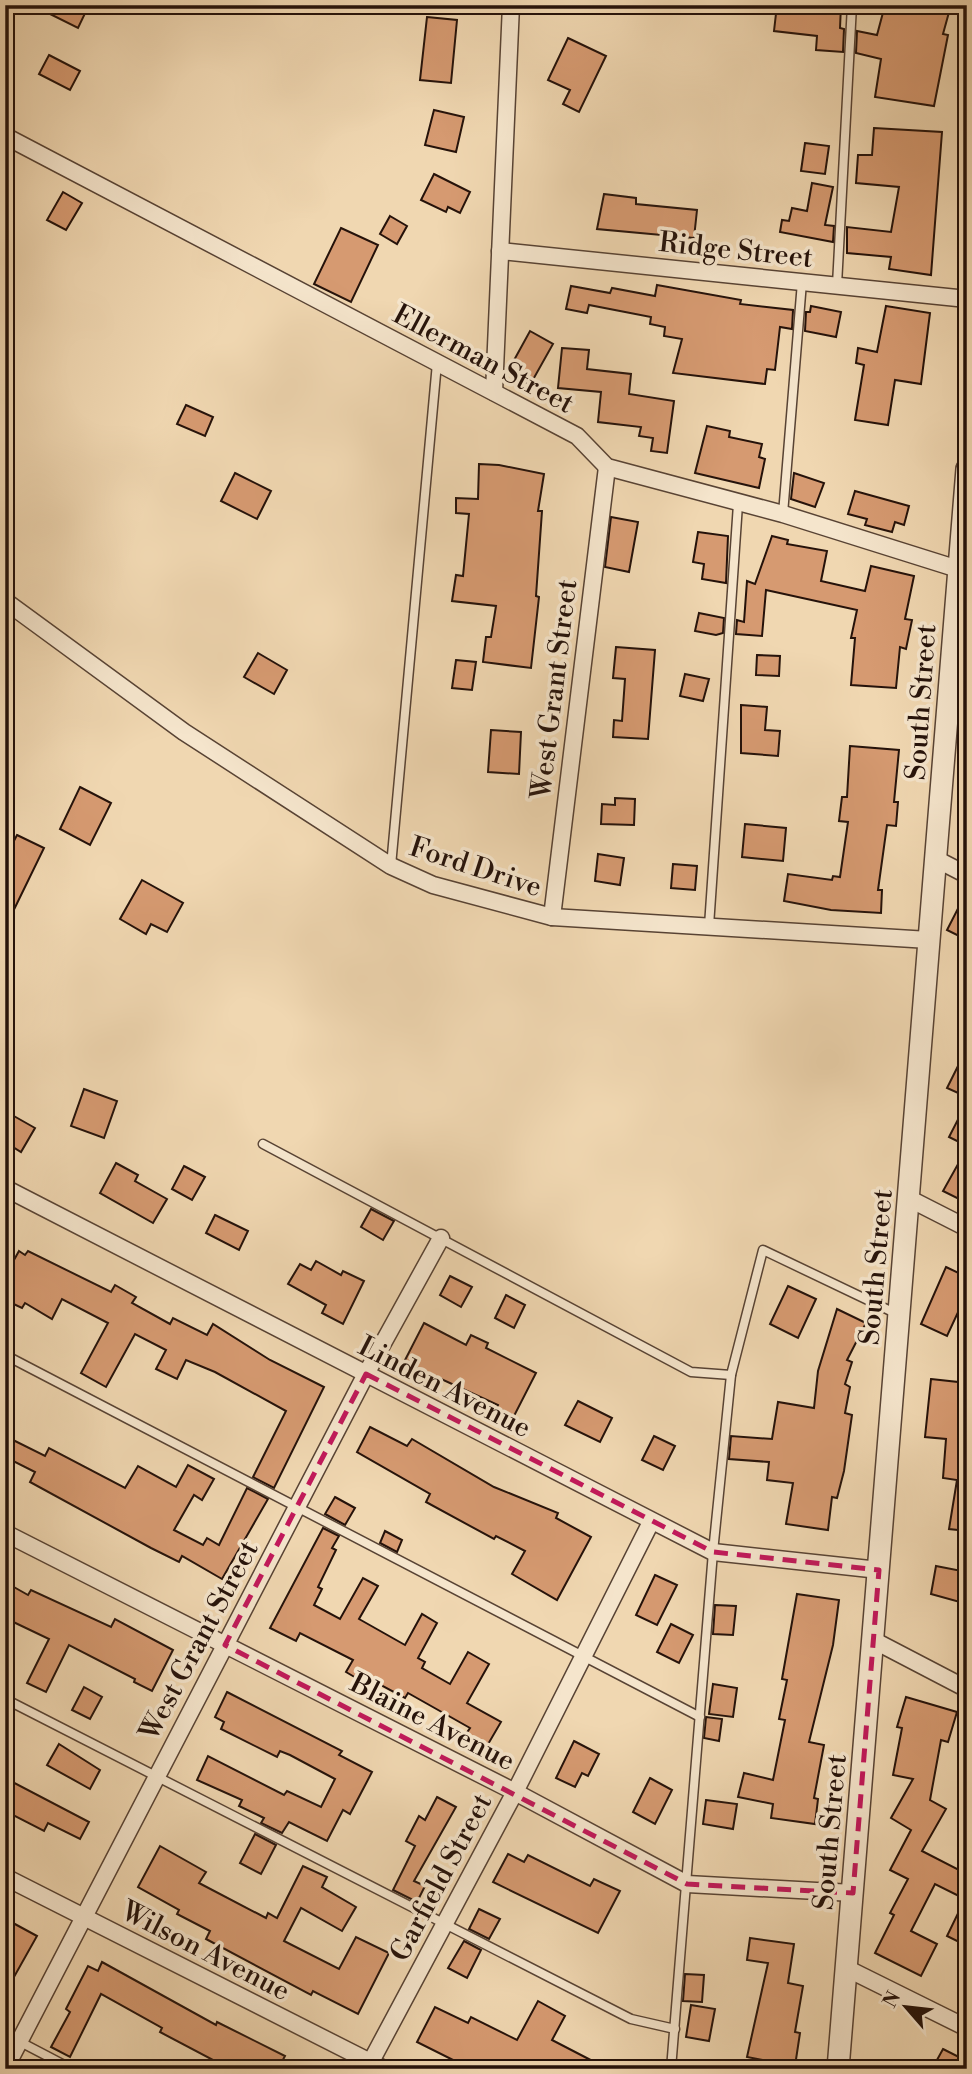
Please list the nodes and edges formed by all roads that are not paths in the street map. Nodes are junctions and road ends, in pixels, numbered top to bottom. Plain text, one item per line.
1 (511, 5) edge
2 (852, 5) edge
3 (5, 136) edge
4 (500, 251) junction
5 (802, 282) junction
6 (837, 285) junction
7 (967, 299) edge
8 (438, 362) junction
9 (494, 392) junction
10 (607, 467) junction
11 (967, 469) edge
12 (738, 504) junction
13 (965, 508) edge
14 (783, 514) junction
15 (958, 569) junction
16 (5, 601) edge
17 (936, 859) junction
18 (391, 866) junction
19 (967, 875) edge
20 (552, 918) junction
21 (709, 926) junction
22 (929, 940) junction
23 (263, 1144) dead end
24 (5, 1188) edge
25 (908, 1198) junction
26 (967, 1228) edge
27 (441, 1238) junction
28 (899, 1315) junction
29 (5, 1355) edge
30 (366, 1374) junction
31 (731, 1375) junction
32 (296, 1507) junction
33 (651, 1522) junction
34 (5, 1533) edge
35 (713, 1552) junction
36 (878, 1570) junction
37 (873, 1640) junction
38 (225, 1645) junction
39 (583, 1658) junction
40 (967, 1689) edge
41 (5, 1699) edge
42 (700, 1717) junction
43 (156, 1776) junction
44 (515, 1793) junction
45 (5, 1877) edge
46 (687, 1884) junction
47 (853, 1893) junction
48 (83, 1918) junction
49 (444, 1926) junction
50 (846, 1968) junction
51 (967, 2028) edge
52 (675, 2029) junction
53 (12, 2038) edge
54 (374, 2066) edge
55 (5, 2069) edge
56 (72, 2069) edge
57 (671, 2069) edge
58 (838, 2069) edge

1 - 4 street
2 - 6 lane
3 - 8 street, Ellerman Street
4 - 5 street, Ridge Street
4 - 9 street
5 - 6 street, Ridge Street
5 - 14 lane
6 - 7 street, Ridge Street
8 - 9 street, Ellerman Street
8 - 18 lane
9 - 10 street, Ellerman Street
10 - 12 street
10 - 20 street, West Grant Street
11 - 13 street, South Street
12 - 14 street
12 - 21 lane
13 - 15 street, South Street
14 - 15 street
15 - 17 street, South Street
16 - 18 street, Ford Drive
17 - 19 street
17 - 22 street, South Street
18 - 20 street, Ford Drive
20 - 21 street, Ford Drive
21 - 22 street, Ford Drive
22 - 25 street, South Street
23 - 27 lane
24 - 30 street, Linden Avenue
25 - 26 street
25 - 28 street, South Street
27 - 30 street, West Grant Street
27 - 31 lane
28 - 31 lane
28 - 36 street, South Street
29 - 32 lane
30 - 32 street, West Grant Street
30 - 33 street, Linden Avenue
31 - 35 lane
32 - 38 street, West Grant Street
32 - 39 lane
33 - 35 street, Linden Avenue
33 - 39 street, Garfield Street
34 - 38 street, Blaine Avenue
35 - 36 street, Linden Avenue
35 - 42 lane
36 - 37 street, South Street
37 - 40 street
37 - 47 street, South Street
38 - 43 street, West Grant Street
38 - 44 street, Blaine Avenue
39 - 42 lane
39 - 44 street, Garfield Street
41 - 43 lane
42 - 46 lane
43 - 48 street, West Grant Street
43 - 49 lane
44 - 46 street, Blaine Avenue
44 - 49 street, Garfield Street
45 - 48 street, Wilson Avenue
46 - 47 street, Blaine Avenue
46 - 52 lane
47 - 50 street, South Street
48 - 53 street, West Grant Street
48 - 54 street, Wilson Avenue
49 - 52 lane
49 - 54 street, Garfield Street
50 - 51 street
50 - 58 street, South Street
52 - 57 lane
53 - 55 street, West Grant Street
53 - 56 lane

